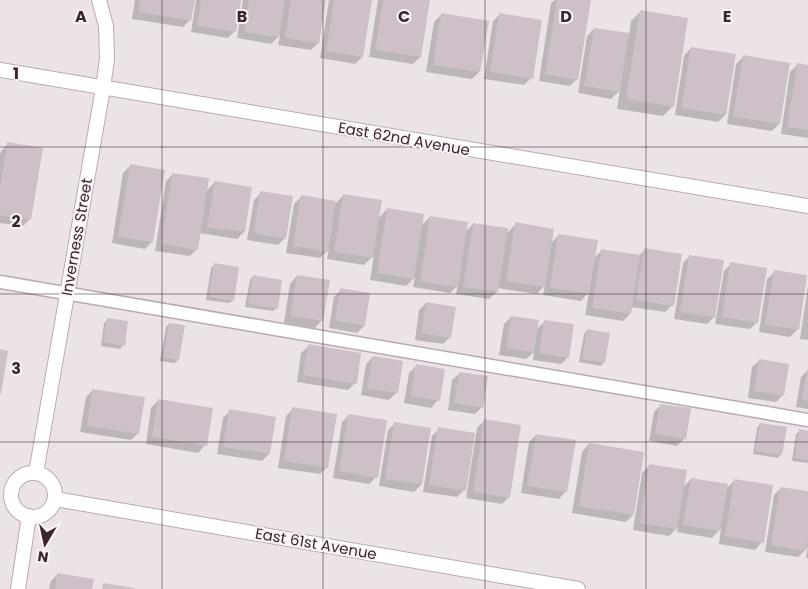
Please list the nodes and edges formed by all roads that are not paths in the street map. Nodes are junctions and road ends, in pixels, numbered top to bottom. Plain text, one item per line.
1 (99, 0) edge
2 (0, 70) edge
3 (103, 88) junction
4 (808, 206) edge
5 (0, 282) edge
6 (66, 294) junction
7 (808, 420) edge
8 (36, 474) junction
9 (6, 490) edge
10 (55, 499) junction
11 (29, 516) junction
12 (18, 589) edge
13 (578, 589) edge

1 - 3 street, Inverness Street
2 - 3 street, East 62nd Avenue
3 - 4 street, East 62nd Avenue
3 - 6 street, Inverness Street
5 - 6 lane
6 - 7 lane
6 - 8 street, Inverness Street
8 - 9 street
8 - 10 street
9 - 11 street
10 - 11 street
10 - 13 street, East 61st Avenue
11 - 12 street

